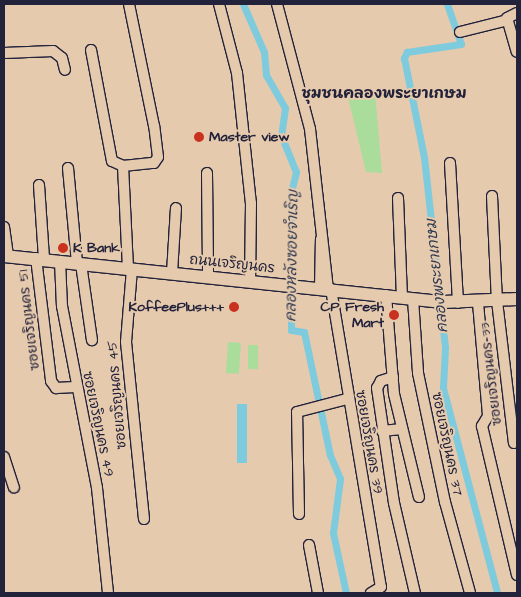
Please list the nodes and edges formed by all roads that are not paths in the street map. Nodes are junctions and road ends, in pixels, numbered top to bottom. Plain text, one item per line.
1 (129, 4) edge
2 (218, 4) edge
3 (277, 4) edge
4 (517, 13) edge
5 (508, 20) junction
6 (460, 32) dead end
7 (91, 50) dead end
8 (517, 52) edge
9 (4, 53) edge
10 (65, 70) dead end
11 (450, 163) dead end
12 (123, 166) junction
13 (68, 168) dead end
14 (207, 173) dead end
15 (39, 185) dead end
16 (492, 196) dead end
17 (398, 198) dead end
18 (176, 208) dead end
19 (4, 227) edge
20 (6, 256) edge
21 (40, 259) junction
22 (60, 261) junction
23 (79, 264) junction
24 (130, 269) junction
25 (172, 273) junction
26 (208, 277) junction
27 (250, 280) junction
28 (326, 289) junction
29 (383, 295) junction
30 (408, 298) junction
31 (517, 299) edge
32 (496, 302) junction
33 (458, 303) junction
34 (478, 303) junction
35 (92, 340) dead end
36 (391, 380) junction
37 (75, 387) junction
38 (347, 399) junction
39 (402, 430) junction
40 (382, 431) junction
41 (514, 443) dead end
42 (4, 456) edge
43 (14, 487) dead end
44 (419, 497) dead end
45 (299, 514) dead end
46 (144, 519) dead end
47 (309, 545) dead end
48 (517, 575) edge
49 (108, 593) edge
50 (318, 593) edge
51 (371, 593) edge
52 (416, 593) edge
53 (470, 593) edge

1 - 12 street
2 - 27 street
3 - 28 street, ซอยเจริญนคร 39
4 - 5 street
5 - 6 street
5 - 8 street
7 - 12 street
9 - 10 street
11 - 33 street
12 - 24 street, ซอยเจริญนคร 45
13 - 23 street
14 - 26 street
15 - 21 street
16 - 32 street, ซอยเจริญนคร 33
17 - 30 street, ซอยเจริญนคร 37
18 - 25 street
19 - 20 street
20 - 21 main road, ถนนเจริญนคร
21 - 22 main road, ถนนเจริญนคร
21 - 37 street, ซอยเจริญนคร 51
22 - 23 main road, ถนนเจริญนคร
22 - 37 street, ซอยเจริญนคร 49
23 - 24 main road, ถนนเจริญนคร
23 - 35 street
24 - 25 main road, ถนนเจริญนคร
24 - 46 street, ซอยเจริญนคร 45
25 - 26 main road, ถนนเจริญนคร
26 - 27 main road, ถนนเจริญนคร
27 - 28 main road, ถนนเจริญนคร
28 - 29 main road, ถนนเจริญนคร
28 - 38 street, ซอยเจริญนคร 39
29 - 30 main road, ถนนเจริญนคร
29 - 36 street
30 - 33 main road, ถนนเจริญนคร
30 - 53 street, ซอยเจริญนคร 37
31 - 32 main road, ถนนเจริญนคร
32 - 34 main road, ถนนเจริญนคร
32 - 41 street, ซอยเจริญนคร 33
33 - 34 main road, ถนนเจริญนคร
34 - 48 street
36 - 39 street
36 - 40 street
37 - 49 street, ซอยเจริญนคร 49
38 - 45 street
38 - 51 street, ซอยเจริญนคร 39
39 - 40 street
39 - 44 street
40 - 52 street
42 - 43 street
47 - 50 street

